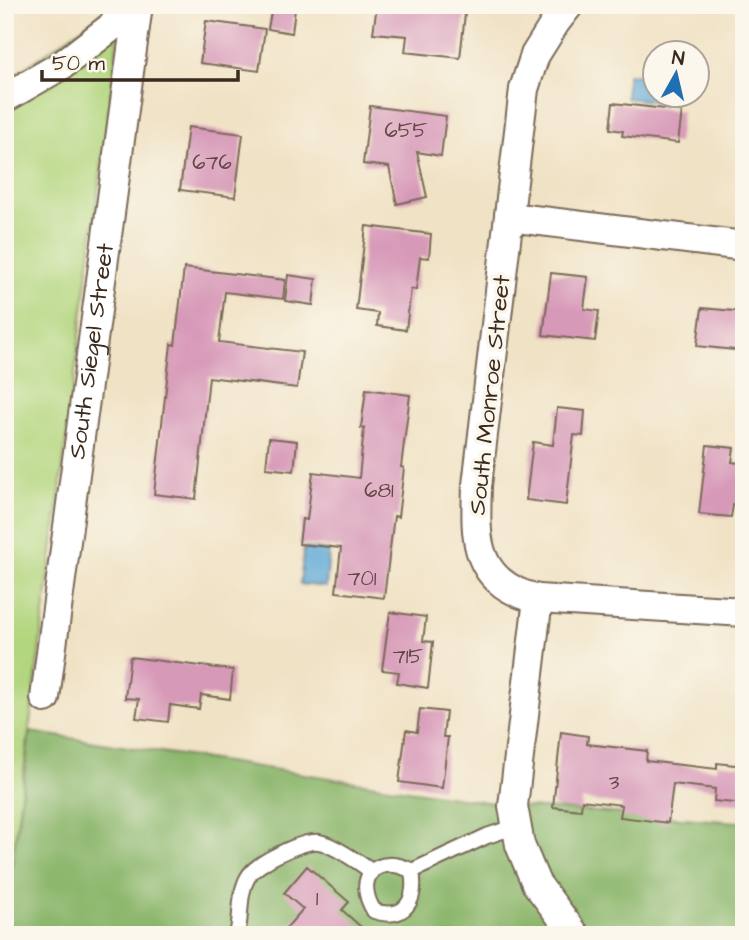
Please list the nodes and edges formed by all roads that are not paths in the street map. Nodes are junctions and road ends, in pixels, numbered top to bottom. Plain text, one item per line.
1 (130, 5) edge
2 (138, 5) edge
3 (569, 5) edge
4 (5, 98) edge
5 (509, 217) junction
6 (744, 246) edge
7 (538, 599) junction
8 (744, 612) edge
9 (45, 698) dead end
10 (515, 816) junction
11 (371, 871) junction
12 (412, 871) junction
13 (237, 935) edge
14 (575, 935) edge

1 - 4 street
2 - 9 street, South Siegel Street
3 - 5 street, South Monroe Street
5 - 6 street
5 - 7 street, South Monroe Street
7 - 8 street, South Monroe Street
7 - 10 street
10 - 12 lane
10 - 14 street
11 - 12 lane
11 - 12 lane
11 - 13 lane

